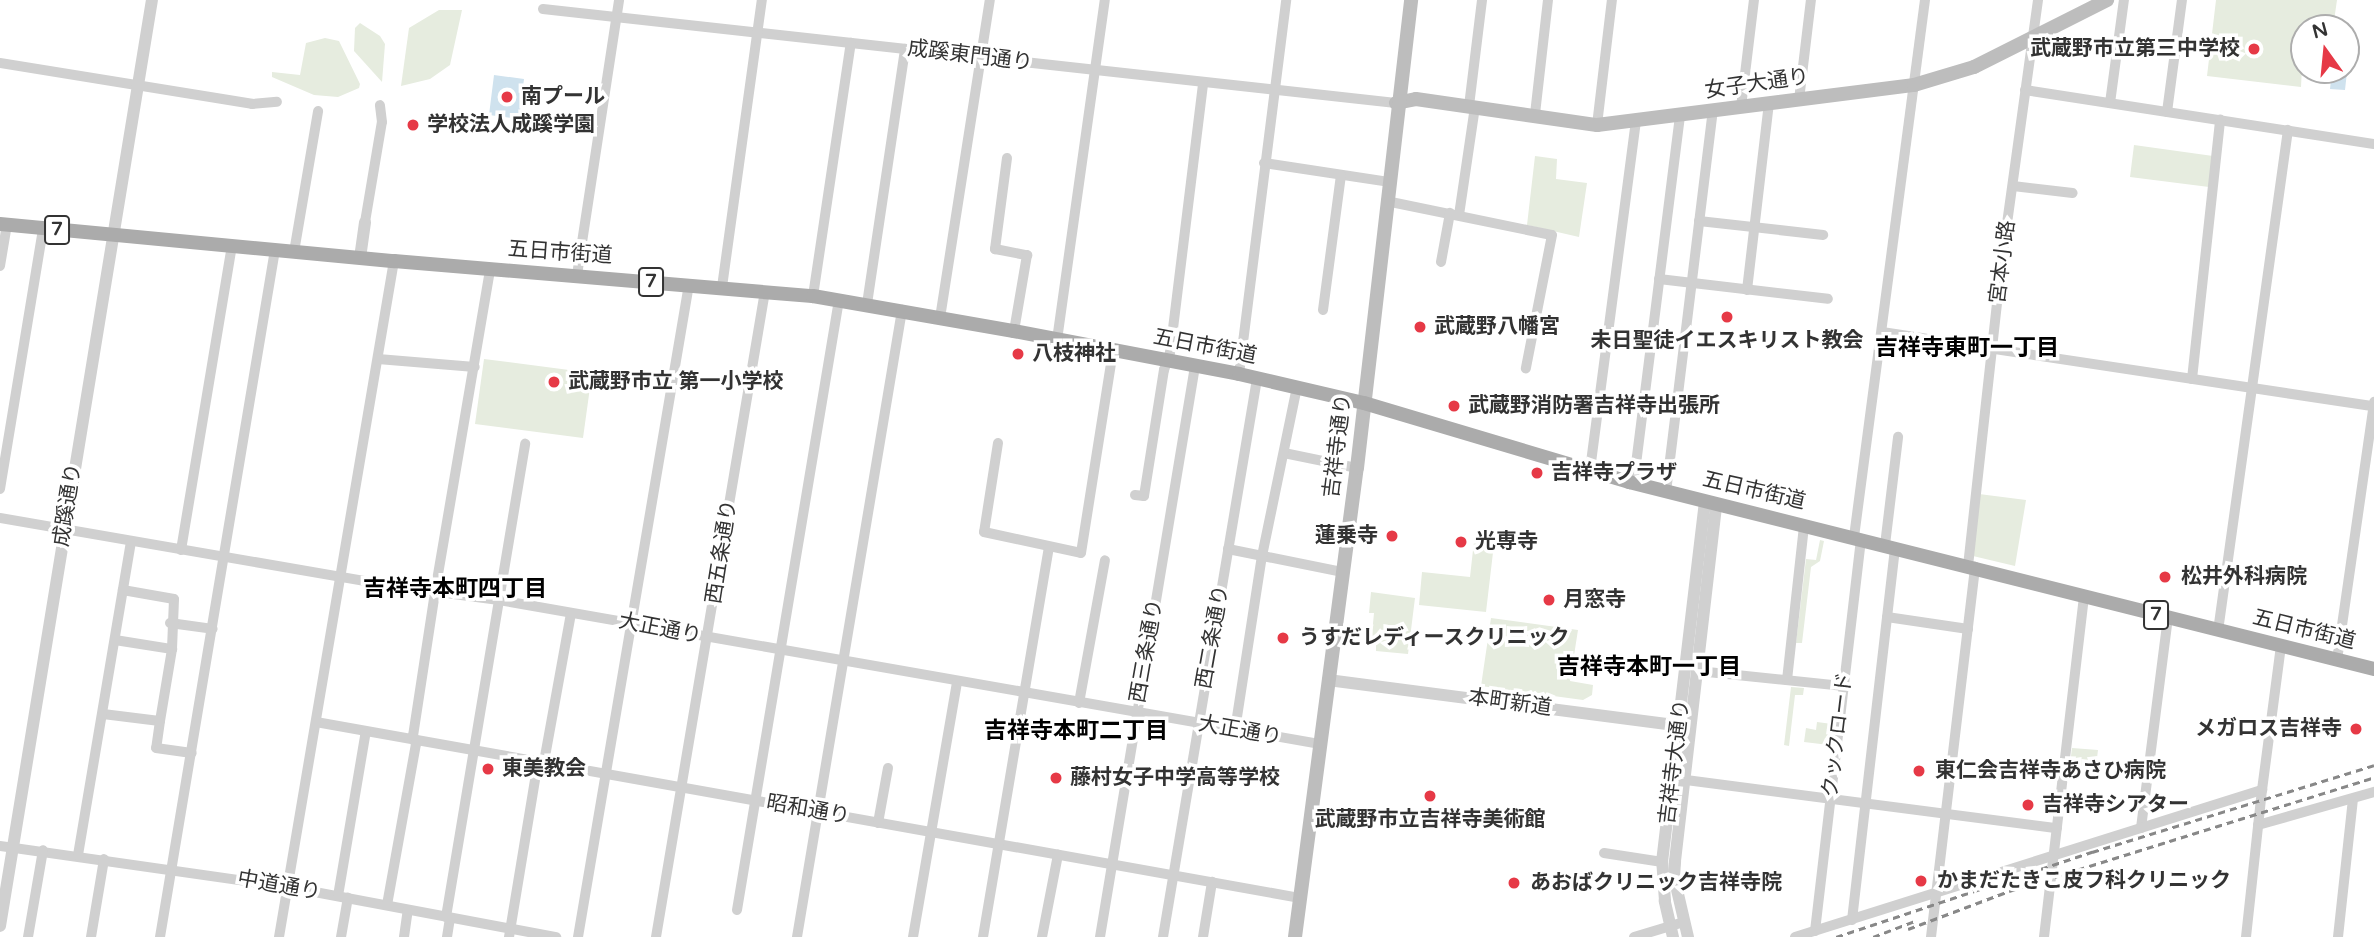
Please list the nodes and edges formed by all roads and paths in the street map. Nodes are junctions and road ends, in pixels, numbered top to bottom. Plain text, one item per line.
1 (152, 0) edge
2 (619, 0) edge
3 (762, 0) edge
4 (990, 0) edge
5 (1105, 0) edge
6 (1286, 0) edge
7 (1410, 0) edge
8 (1482, 0) edge
9 (1548, 0) edge
10 (1612, 0) edge
11 (1754, 0) edge
12 (1811, 0) edge
13 (1925, 0) edge
14 (2038, 0) edge
15 (2107, 0) edge
16 (2124, 0) edge
17 (2182, 0) edge
18 (543, 9) dead end
19 (617, 16) junction
20 (757, 32) junction
21 (2033, 37) junction
22 (851, 43) junction
23 (905, 49) junction
24 (981, 57) junction
25 (0, 63) edge
26 (1096, 71) junction
27 (1203, 83) junction
28 (137, 85) junction
29 (1914, 85) junction
30 (1274, 90) junction
31 (2025, 90) junction
32 (1799, 100) junction
33 (277, 102) dead end
34 (1396, 103) junction
35 (2110, 103) junction
36 (1769, 104) junction
37 (380, 105) dead end
38 (1472, 107) junction
39 (1741, 107) junction
40 (318, 111) dead end
41 (1713, 111) junction
42 (2166, 112) junction
43 (1535, 114) junction
44 (1680, 116) junction
45 (2220, 120) junction
46 (1636, 121) junction
47 (1597, 125) junction
48 (2288, 130) junction
49 (2374, 144) edge
50 (1007, 158) dead end
51 (1264, 163) junction
52 (1341, 175) junction
53 (1389, 182) junction
54 (2013, 186) junction
55 (2074, 193) dead end
56 (1387, 201) junction
57 (1454, 214) junction
58 (1699, 220) junction
59 (365, 222) joint
60 (4, 224) edge
61 (1753, 227) junction
62 (43, 228) junction
63 (113, 235) junction
64 (1823, 235) dead end
65 (232, 247) junction
66 (275, 250) junction
67 (294, 252) junction
68 (360, 258) junction
69 (394, 261) junction
70 (1441, 262) dead end
71 (0, 266) edge
72 (490, 269) junction
73 (577, 275) junction
74 (1660, 279) junction
75 (1693, 283) junction
76 (689, 285) junction
77 (722, 287) junction
78 (765, 290) junction
79 (1747, 290) junction
80 (813, 296) junction
81 (1828, 299) dead end
82 (839, 300) junction
83 (867, 304) junction
84 (902, 310) junction
85 (1323, 310) dead end
86 (940, 318) junction
87 (1014, 331) junction
88 (1882, 332) junction
89 (1057, 340) junction
90 (1992, 349) junction
91 (1113, 351) junction
92 (378, 359) junction
93 (1167, 360) junction
94 (1195, 366) junction
95 (475, 367) junction
96 (1525, 368) dead end
97 (1239, 374) junction
98 (1257, 379) junction
99 (2192, 379) junction
100 (1297, 387) junction
101 (2253, 388) junction
102 (1364, 403) junction
103 (2374, 404) edge
104 (1898, 437) dead end
105 (998, 443) dead end
106 (525, 444) dead end
107 (1284, 453) junction
108 (1357, 468) junction
109 (1590, 470) junction
110 (1635, 472) dead end
111 (0, 489) edge
112 (1666, 492) junction
113 (1135, 495) dead end
114 (1711, 503) junction
115 (0, 518) edge
116 (1804, 525) junction
117 (64, 530) junction
118 (1857, 538) junction
119 (131, 541) junction
120 (1890, 547) junction
121 (1049, 548) junction
122 (1228, 549) junction
123 (181, 550) junction
124 (1262, 556) junction
125 (225, 557) junction
126 (1105, 560) dead end
127 (1972, 567) junction
128 (1342, 572) junction
129 (342, 577) junction
130 (123, 590) junction
131 (435, 592) junction
132 (2084, 596) junction
133 (499, 600) junction
134 (571, 612) junction
135 (1887, 617) junction
136 (2168, 618) junction
137 (170, 623) junction
138 (631, 624) junction
139 (212, 629) junction
140 (1968, 629) junction
141 (2218, 631) junction
142 (707, 638) junction
143 (115, 640) junction
144 (2281, 646) junction
145 (172, 649) junction
146 (781, 651) junction
147 (2337, 660) junction
148 (844, 663) junction
149 (2374, 669) edge
150 (1698, 671) junction
151 (1328, 680) junction
152 (1787, 680) junction
153 (957, 682) junction
154 (1844, 686) junction
155 (1025, 694) junction
156 (1079, 703) junction
157 (1137, 713) junction
158 (103, 714) junction
159 (160, 721) junction
160 (316, 722) junction
161 (1198, 723) junction
162 (1685, 726) junction
163 (1235, 730) junction
164 (366, 731) junction
165 (414, 739) junction
166 (1320, 744) junction
167 (474, 750) junction
168 (192, 753) junction
169 (540, 762) junction
170 (888, 768) dead end
171 (607, 774) junction
172 (1686, 780) junction
173 (680, 787) junction
174 (2262, 790) junction
175 (2374, 792) edge
176 (1831, 799) junction
177 (2353, 799) junction
178 (754, 800) junction
179 (1867, 803) junction
180 (818, 812) junction
181 (1946, 814) junction
182 (878, 822) junction
183 (2258, 825) junction
184 (2057, 828) junction
185 (2141, 828) junction
186 (931, 832) junction
187 (999, 844) junction
188 (6, 846) edge
189 (43, 850) junction
190 (1604, 853) dead end
191 (78, 855) junction
192 (1058, 855) junction
193 (2054, 856) junction
194 (104, 859) junction
195 (1662, 862) junction
196 (1112, 864) junction
197 (172, 868) junction
198 (1173, 876) junction
199 (1212, 882) junction
200 (288, 887) junction
201 (1936, 893) junction
202 (343, 897) junction
203 (1300, 898) junction
204 (387, 905) junction
205 (408, 910) junction
206 (737, 910) dead end
207 (448, 917) junction
208 (1852, 920) junction
209 (1684, 922) junction
210 (0, 926) edge
211 (1671, 931) edge
212 (1815, 931) junction
213 (509, 933) edge
214 (28, 937) edge
215 (91, 937) edge
216 (160, 937) edge
217 (279, 937) edge
218 (341, 937) edge
219 (404, 937) edge
220 (447, 937) edge
221 (556, 937) edge
222 (578, 937) edge
223 (656, 937) edge
224 (797, 937) edge
225 (913, 937) edge
226 (983, 937) edge
227 (1042, 937) edge
228 (1100, 937) edge
229 (1163, 937) edge
230 (1203, 937) edge
231 (1295, 937) edge
232 (1634, 937) edge
233 (1688, 937) edge
234 (1795, 937) edge
235 (1931, 937) edge
236 (2044, 937) edge
237 (2246, 937) edge
238 (2338, 937) edge

1 - 28 street, 成蹊通り
2 - 19 street
3 - 20 street
4 - 24 street
5 - 26 street
6 - 30 street
7 - 34 main road, 吉祥寺通り
8 - 38 street
9 - 43 street
10 - 47 street
11 - 39 street
12 - 32 street
13 - 29 street, クックロード
14 - 21 street, 宮本小路
15 - 21 main road, 女子大通り
16 - 35 street
17 - 42 street
18 - 19 street, 成蹊東門通り
19 - 20 street, 成蹊東門通り
19 - 73 street
20 - 22 street, 成蹊東門通り
20 - 77 street
21 - 29 main road, 女子大通り
21 - 31 street, 宮本小路
22 - 23 street, 成蹊東門通り
22 - 80 street
23 - 24 street, 成蹊東門通り
23 - 83 street
24 - 26 street, 成蹊東門通り
24 - 86 street
25 - 28 street
26 - 27 street, 成蹊東門通り
26 - 89 street
27 - 30 street, 成蹊東門通り
27 - 93 street
28 - 33 street
28 - 63 street, 成蹊通り
29 - 32 main road, 女子大通り
29 - 88 street, クックロード
30 - 34 street, 成蹊東門通り
30 - 51 street
31 - 35 street
31 - 54 street, 宮本小路
32 - 36 main road, 女子大通り
34 - 38 main road, 女子大通り
34 - 53 main road, 吉祥寺通り
35 - 42 street
36 - 39 main road, 女子大通り
36 - 61 street
37 - 59 street
38 - 43 main road, 女子大通り
38 - 57 street
39 - 41 main road, 女子大通り
40 - 67 street
41 - 44 main road, 女子大通り
41 - 58 street
42 - 45 street
43 - 47 main road, 女子大通り
44 - 46 main road, 女子大通り
44 - 74 street
45 - 48 street
45 - 99 street
46 - 47 main road, 女子大通り
46 - 109 street
48 - 49 street
48 - 101 street
50 - 87 street
51 - 52 street
51 - 97 street
52 - 53 street
52 - 85 street
53 - 56 main road, 吉祥寺通り
54 - 55 street
54 - 90 street, 宮本小路
56 - 57 street
56 - 102 main road, 吉祥寺通り
57 - 70 street
57 - 96 street
58 - 61 street
58 - 75 street
59 - 68 street
60 - 62 main road, 五日市街道 / 7
60 - 71 street
61 - 64 street
61 - 79 street
62 - 63 main road, 五日市街道 / 7
62 - 111 street
63 - 65 main road, 五日市街道 / 7
63 - 117 street, 成蹊通り
65 - 66 main road, 五日市街道 / 7
65 - 123 street
66 - 67 main road, 五日市街道 / 7
66 - 125 street
67 - 68 main road, 五日市街道 / 7
68 - 69 main road, 五日市街道 / 7
69 - 72 main road, 五日市街道 / 7
69 - 92 street
72 - 73 main road, 五日市街道 / 7
72 - 95 street
73 - 76 main road, 五日市街道 / 7
74 - 75 street
74 - 110 street
75 - 79 street
75 - 112 street
76 - 77 main road, 五日市街道 / 7
76 - 138 street
77 - 78 main road, 五日市街道 / 7
78 - 80 main road, 五日市街道 / 7
78 - 142 street, 西五条通り
79 - 81 street
80 - 82 main road, 五日市街道 / 7
82 - 83 main road, 五日市街道 / 7
82 - 146 street
83 - 84 main road, 五日市街道 / 7
84 - 86 main road, 五日市街道 / 7
84 - 148 street
86 - 87 main road, 五日市街道 / 7
87 - 89 main road, 五日市街道 / 7
88 - 90 street
88 - 118 street, クックロード
89 - 91 main road, 五日市街道 / 7
90 - 99 street
90 - 127 street, 宮本小路
91 - 93 main road, 五日市街道 / 7
91 - 121 street
92 - 95 street
92 - 129 street
93 - 94 main road, 五日市街道 / 7
93 - 113 street
94 - 97 main road, 五日市街道 / 7
94 - 157 street, 西三条通り
95 - 131 street
97 - 98 main road, 五日市街道 / 7
98 - 100 main road, 五日市街道 / 7
98 - 122 street, 西二条通り
99 - 101 street
100 - 102 main road, 五日市街道 / 7
100 - 107 street
101 - 103 street
101 - 141 street
102 - 108 main road, 吉祥寺通り
102 - 109 main road, 五日市街道 / 7
103 - 147 street
104 - 120 street
105 - 121 street
106 - 133 street
107 - 108 street
107 - 124 street
108 - 128 main road, 吉祥寺通り
109 - 112 main road, 五日市街道 / 7
112 - 114 main road, 五日市街道 / 7
114 - 116 main road, 五日市街道 / 7
114 - 150 street, 吉祥寺大通り
114 - 162 street, 吉祥寺大通り
115 - 117 street, 大正通り
116 - 118 main road, 五日市街道 / 7
116 - 152 street
117 - 119 street, 大正通り
117 - 188 street, 成蹊通り
118 - 120 main road, 五日市街道 / 7
118 - 154 street, クックロード
119 - 123 street, 大正通り
119 - 130 street
120 - 127 main road, 五日市街道 / 7
120 - 135 street
121 - 155 street
122 - 124 street
122 - 161 street, 西二条通り
123 - 125 street, 大正通り
124 - 128 street
124 - 163 street
125 - 129 street, 大正通り
125 - 139 street
126 - 156 street
127 - 132 main road, 五日市街道 / 7
127 - 140 street, 宮本小路
128 - 151 main road, 吉祥寺通り
129 - 131 street, 大正通り
129 - 160 street
130 - 137 street
130 - 143 street
131 - 133 street, 大正通り
131 - 165 street
132 - 136 main road, 五日市街道 / 7
132 - 184 street
133 - 134 street, 大正通り
133 - 167 street
134 - 138 street, 大正通り
134 - 169 street
135 - 140 street
135 - 179 street
136 - 141 main road, 五日市街道 / 7
136 - 185 street
137 - 139 street
137 - 145 street
138 - 142 street, 大正通り
138 - 171 street
139 - 168 street
140 - 181 street, 宮本小路
141 - 144 main road, 五日市街道 / 7
142 - 146 street, 大正通り
142 - 173 street, 西五条通り
143 - 145 street
143 - 158 street
144 - 147 main road, 五日市街道 / 7
144 - 174 street
145 - 159 street
146 - 148 street, 大正通り
146 - 178 street
147 - 149 main road, 五日市街道 / 7
148 - 153 street, 大正通り
148 - 180 street
150 - 152 street
150 - 162 street, 吉祥寺大通り
151 - 162 street, 本町新道
151 - 166 main road, 吉祥寺通り
152 - 154 street
153 - 155 street, 大正通り
153 - 186 street
154 - 176 street, クックロード
155 - 156 street, 大正通り
155 - 187 street
156 - 157 street, 大正通り
157 - 161 street, 大正通り
157 - 196 street, 西三条通り
158 - 159 street
158 - 191 street
159 - 168 street
160 - 164 street, 昭和通り
160 - 200 street
161 - 163 street, 大正通り
161 - 198 street, 西二条通り
162 - 172 street, 吉祥寺大通り
162 - 195 street, 吉祥寺大通り
163 - 166 street, 大正通り
164 - 165 street, 昭和通り
164 - 202 street
165 - 167 street, 昭和通り
165 - 204 street
166 - 203 main road, 吉祥寺通り
167 - 169 street, 昭和通り
167 - 207 street
168 - 197 street
169 - 171 street, 昭和通り
169 - 213 street
170 - 182 street
171 - 173 street, 昭和通り
171 - 222 street
172 - 176 street
172 - 209 street, 吉祥寺大通り
173 - 178 street, 昭和通り
173 - 223 street, 西五条通り
174 - 183 street
174 - 185 street
175 - 177 street
176 - 179 street
176 - 212 street, クックロード
177 - 183 street
177 - 238 street
178 - 180 street, 昭和通り
178 - 206 street
179 - 181 street
179 - 208 street
180 - 182 street, 昭和通り
180 - 224 street
181 - 184 street
181 - 201 street, 宮本小路
182 - 186 street, 昭和通り
183 - 237 street
184 - 193 street
185 - 193 street
186 - 187 street, 昭和通り
186 - 225 street
187 - 192 street, 昭和通り
187 - 226 street
188 - 189 street, 中道通り
188 - 210 street, 成蹊通り
189 - 191 street, 中道通り
189 - 214 street
190 - 195 street
191 - 194 street, 中道通り
192 - 196 street, 昭和通り
192 - 227 street
193 - 201 street
193 - 236 street
194 - 197 street, 中道通り
194 - 215 street
195 - 211 street, 吉祥寺大通り
196 - 198 street, 昭和通り
196 - 228 street, 西三条通り
197 - 200 street, 中道通り
197 - 216 street
198 - 199 street, 昭和通り
198 - 229 street, 西二条通り
199 - 203 street, 昭和通り
199 - 230 street
200 - 202 street, 中道通り
200 - 217 street
201 - 208 street
201 - 235 street, 宮本小路
202 - 204 street, 中道通り
202 - 218 street
203 - 231 main road, 吉祥寺通り
204 - 205 street, 中道通り
205 - 207 street, 中道通り
205 - 219 street
207 - 213 street, 中道通り
207 - 220 street
208 - 212 street
209 - 211 street
209 - 233 street, 吉祥寺大通り
211 - 232 street
212 - 234 street
213 - 221 street, 中道通り

